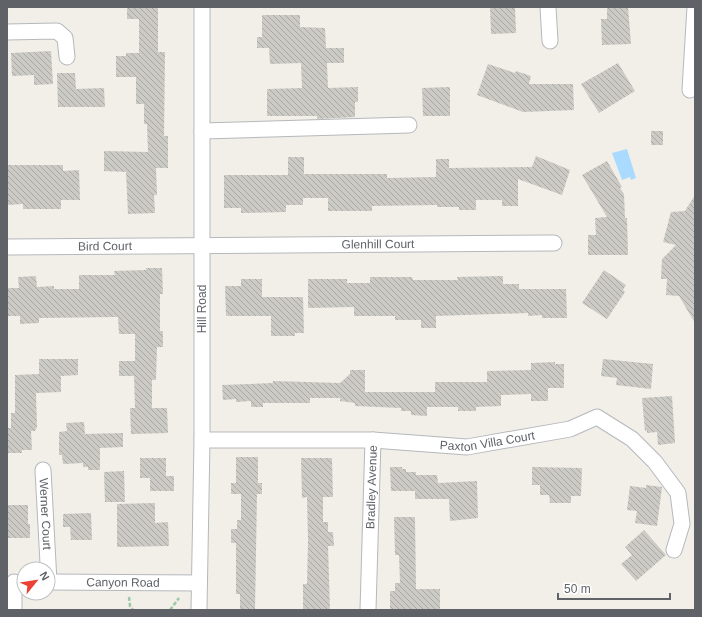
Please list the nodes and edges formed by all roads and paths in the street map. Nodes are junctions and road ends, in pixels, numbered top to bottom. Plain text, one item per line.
1 (202, 7) edge
2 (548, 7) edge
3 (695, 7) edge
4 (7, 32) edge
5 (550, 41) dead end
6 (67, 57) dead end
7 (690, 90) dead end
8 (409, 125) dead end
9 (202, 131) junction
10 (554, 244) dead end
11 (7, 247) edge
12 (202, 247) junction
13 (202, 440) junction
14 (373, 440) junction
15 (43, 470) dead end
16 (674, 550) dead end
17 (48, 561) edge
18 (15, 582) edge
19 (56, 582) edge
20 (199, 583) junction
21 (14, 610) edge
22 (199, 610) edge
23 (368, 610) edge

1 - 9 street, Hill Road
2 - 5 street
3 - 7 street
4 - 6 street
8 - 9 street
9 - 12 street, Hill Road
10 - 12 street, Glenhill Court
11 - 12 street, Bird Court
12 - 13 street, Hill Road
13 - 14 street, Bradley Avenue
13 - 20 street, Hill Road
14 - 16 street, Paxton Villa Court
14 - 23 street, Bradley Avenue
15 - 17 street, Werner Court
18 - 21 street
19 - 20 street, Canyon Road
20 - 22 street, Hill Road

